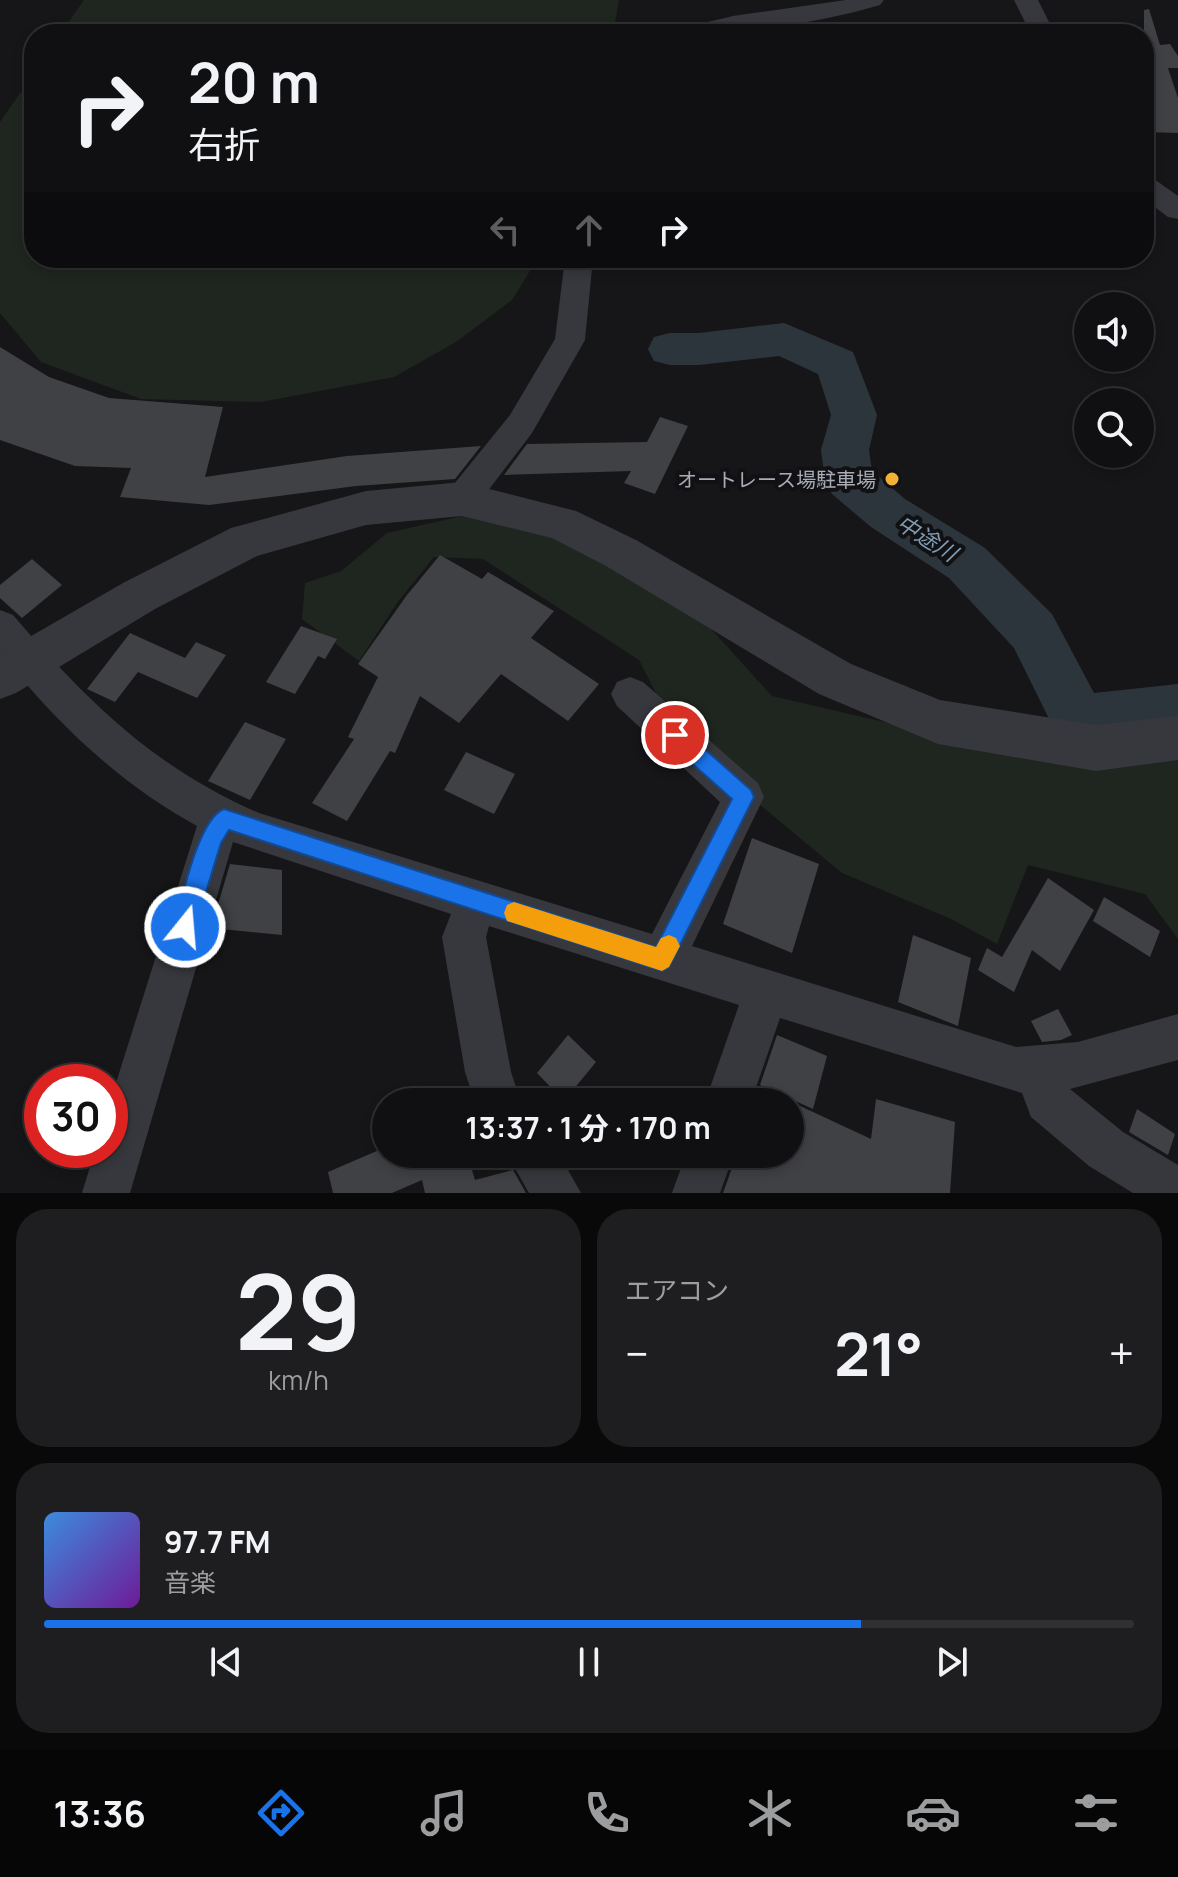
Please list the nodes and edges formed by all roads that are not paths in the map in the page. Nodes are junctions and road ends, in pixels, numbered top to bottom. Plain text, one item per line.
1 (872, 0) edge
2 (1026, 0) edge
3 (786, 18) junction
4 (763, 24) edge
5 (796, 24) edge
6 (1038, 24) edge
7 (1154, 192) edge
8 (1178, 210) edge
9 (578, 268) edge
10 (469, 491) junction
11 (0, 626) edge
12 (15, 670) edge
13 (630, 694) dead end
14 (1178, 738) edge
15 (224, 819) junction
16 (477, 901) junction
17 (662, 960) junction
18 (766, 993) junction
19 (1178, 1037) edge
20 (1041, 1072) junction
21 (493, 1088) edge
22 (733, 1088) edge
23 (540, 1168) edge
24 (705, 1168) edge
25 (106, 1193) edge
26 (557, 1193) edge
27 (696, 1193) edge
28 (1178, 1193) edge

1 - 3 street
2 - 6 street
3 - 4 street
3 - 5 lane
7 - 8 street
9 - 10 street
10 - 12 street
10 - 14 street
11 - 12 street
12 - 15 street
13 - 17 street
15 - 16 street
15 - 25 street
16 - 17 street
16 - 21 street
17 - 18 street
18 - 20 street
18 - 22 street
19 - 20 street
20 - 28 street
23 - 26 street
24 - 27 street

